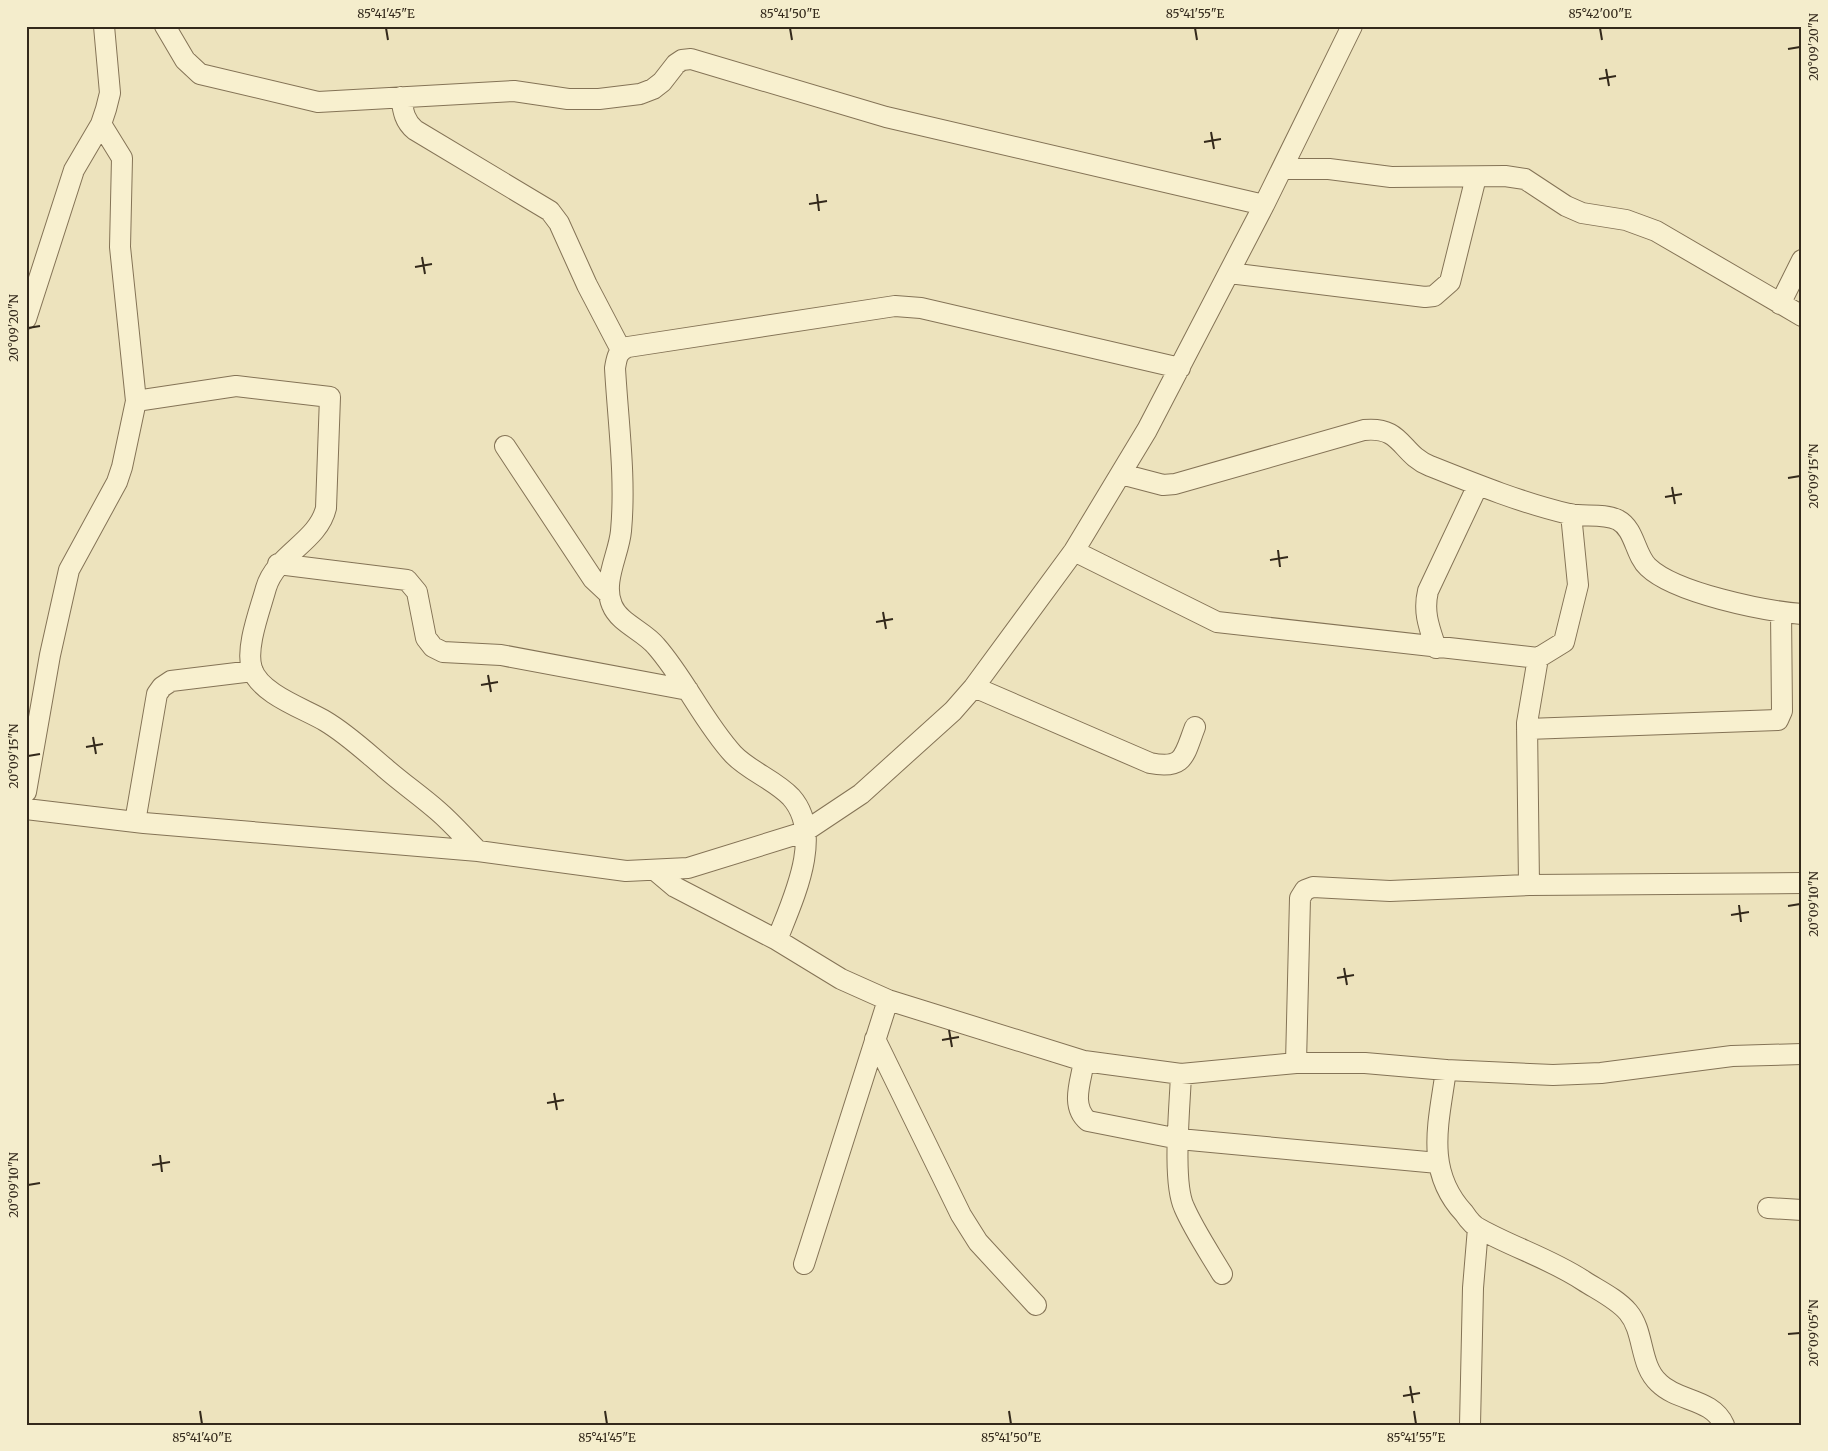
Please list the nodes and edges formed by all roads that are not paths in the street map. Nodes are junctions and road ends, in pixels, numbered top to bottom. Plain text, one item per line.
1 (104, 26) edge
2 (165, 26) edge
3 (1352, 26) edge
4 (401, 97) junction
5 (100, 124) junction
6 (1283, 169) junction
7 (1476, 177) junction
8 (1264, 205) junction
9 (1802, 260) edge
10 (1229, 273) junction
11 (1780, 304) junction
12 (1802, 316) edge
13 (26, 319) edge
14 (621, 350) junction
15 (1180, 368) junction
16 (136, 401) junction
17 (505, 446) dead end
18 (1121, 474) junction
19 (1478, 485) junction
20 (1571, 514) junction
21 (1074, 551) junction
22 (278, 564) junction
23 (609, 594) junction
24 (1781, 612) junction
25 (1802, 614) edge
26 (1436, 648) junction
27 (1538, 658) junction
28 (253, 671) junction
29 (974, 687) junction
30 (688, 690) junction
31 (1195, 727) dead end
32 (1528, 729) junction
33 (26, 792) edge
34 (26, 810) edge
35 (135, 822) junction
36 (804, 832) junction
37 (478, 851) junction
38 (656, 871) junction
39 (1802, 883) edge
40 (1529, 885) junction
41 (777, 940) junction
42 (888, 1000) junction
43 (875, 1039) junction
44 (1802, 1054) edge
45 (1084, 1061) junction
46 (1296, 1063) junction
47 (1446, 1070) junction
48 (1181, 1074) junction
49 (1179, 1139) junction
50 (1438, 1163) junction
51 (1768, 1208) dead end
52 (1802, 1210) edge
53 (1478, 1228) junction
54 (804, 1264) dead end
55 (1222, 1274) dead end
56 (1036, 1305) dead end
57 (1470, 1425) edge
58 (1724, 1425) edge

1 - 5 street
2 - 4 street
3 - 6 street
4 - 8 street
4 - 14 street
5 - 13 street
5 - 16 street
6 - 7 street
6 - 8 street
7 - 10 street
7 - 11 street
8 - 10 street
9 - 11 street
10 - 15 street
11 - 12 street
14 - 15 street
14 - 23 street
15 - 18 street
16 - 22 street
16 - 33 street
17 - 23 street
18 - 19 street
18 - 21 street
19 - 20 street
19 - 26 street
20 - 24 street
20 - 27 street
21 - 26 street
21 - 29 street
22 - 28 street
22 - 30 street
23 - 30 street
24 - 25 street
24 - 32 street
26 - 27 street
27 - 32 street
28 - 35 street
28 - 37 street
29 - 31 street
29 - 36 street
30 - 36 street
32 - 40 street
34 - 35 street
35 - 37 street
36 - 38 street
36 - 41 street
37 - 38 street
38 - 41 street
39 - 40 street
40 - 46 street
41 - 42 street
42 - 43 street
42 - 45 street
43 - 54 street
43 - 56 street
44 - 47 street
45 - 48 street
45 - 49 street
46 - 47 street
46 - 48 street
47 - 50 street
48 - 49 street
49 - 50 street
49 - 55 street
50 - 53 street
51 - 52 street
53 - 57 street
53 - 58 street

